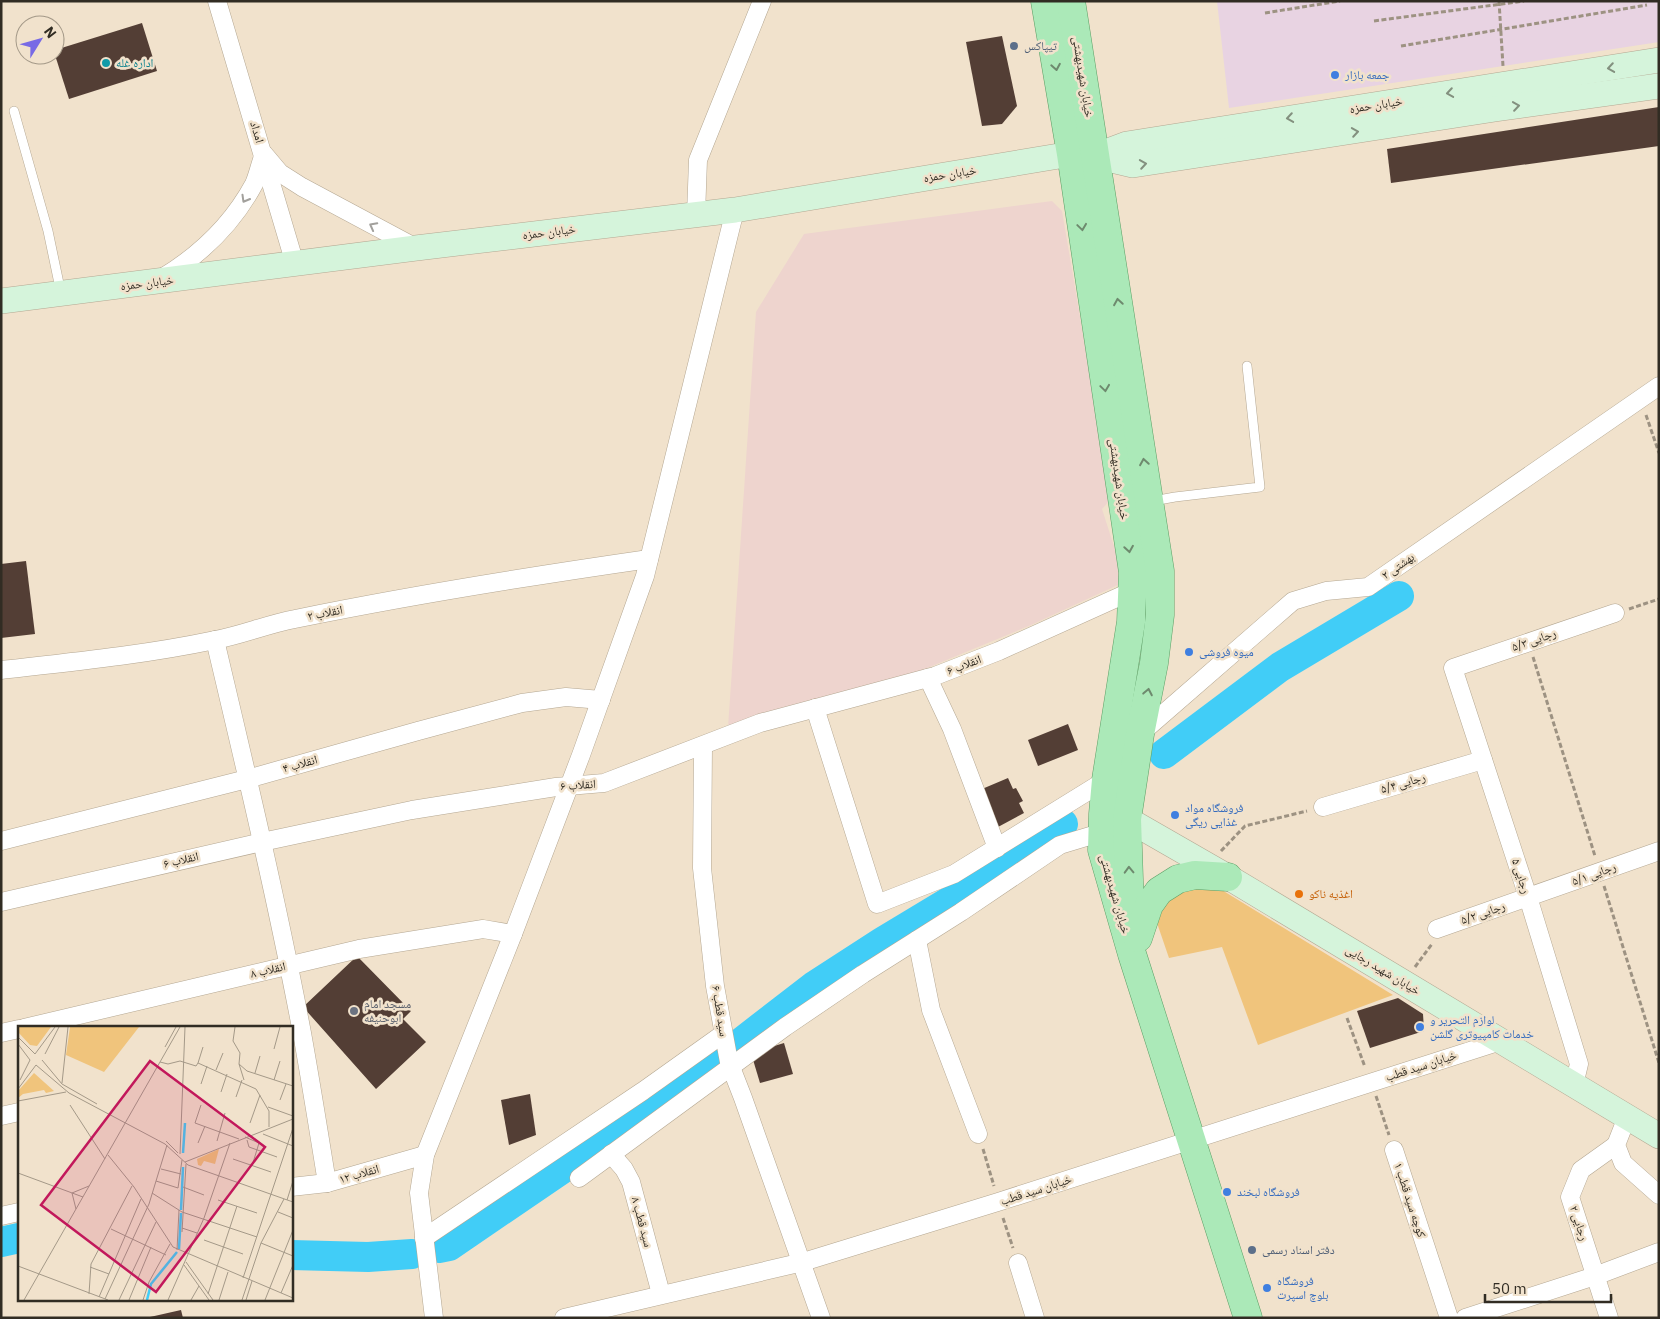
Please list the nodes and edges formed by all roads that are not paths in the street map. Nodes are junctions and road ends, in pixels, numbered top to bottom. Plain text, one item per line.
1 (217, 1) edge
2 (762, 1) edge
3 (1045, 1) edge
4 (1071, 1) edge
5 (1659, 60) edge
6 (1659, 86) edge
7 (14, 111) dead end
8 (264, 154) junction
9 (1083, 155) junction
10 (735, 210) junction
11 (696, 215) junction
12 (416, 248) junction
13 (295, 264) junction
14 (155, 282) junction
15 (61, 294) junction
16 (1, 301) edge
17 (1247, 366) dead end
18 (1659, 386) edge
19 (1150, 501) junction
20 (649, 559) junction
21 (1132, 591) junction
22 (1615, 613) road end
23 (215, 640) junction
24 (1453, 668) joint
25 (1, 670) edge
26 (928, 678) junction
27 (601, 700) junction
28 (815, 708) junction
29 (1140, 734) junction
30 (703, 746) junction
31 (1483, 760) junction
32 (248, 779) junction
33 (1106, 780) junction
34 (570, 785) junction
35 (1322, 807) road end
36 (1111, 822) junction
37 (1, 840) edge
38 (262, 842) junction
39 (997, 848) junction
40 (1659, 851) edge
41 (1218, 871) junction
42 (1528, 898) junction
43 (1, 902) edge
44 (1437, 929) road end
45 (513, 934) junction
46 (917, 940) junction
47 (1132, 954) junction
48 (288, 965) junction
49 (32, 1026) edge
50 (18, 1029) edge
51 (1, 1033) edge
52 (723, 1034) junction
53 (297, 1036) edge
54 (1501, 1040) junction
55 (731, 1068) junction
56 (1574, 1085) junction
57 (18, 1112) edge
58 (1, 1116) edge
59 (1627, 1117) junction
60 (978, 1134) road end
61 (1659, 1136) edge
62 (1192, 1140) junction
63 (1616, 1144) junction
64 (1394, 1150) road end
65 (611, 1154) junction
66 (425, 1155) junction
67 (579, 1178) dead end
68 (327, 1183) junction
69 (292, 1187) edge
70 (1659, 1195) edge
71 (18, 1212) edge
72 (1, 1216) edge
73 (424, 1238) junction
74 (1659, 1252) edge
75 (803, 1262) junction
76 (1018, 1263) road end
77 (1595, 1276) junction
78 (661, 1294) junction
79 (434, 1318) edge
80 (564, 1318) edge
81 (821, 1318) edge
82 (1035, 1318) edge
83 (1248, 1318) edge
84 (1449, 1318) edge
85 (1465, 1318) edge
86 (1608, 1318) edge

1 - 8 street, امداد
2 - 11 street
3 -> 9 main road, خیابان شهیدبهشتی
4 - 9 main road, خیابان شهیدبهشتی
5 -> 9 main road, خیابان حمزه
9 -> 6 main road, خیابان حمزه
7 - 15 lane
12 -> 8 street
8 - 13 street, امداد
8 -> 14 street
9 - 10 main road, خیابان حمزه
19 -> 9 main road, خیابان شهیدبهشتی
9 -> 21 main road, خیابان شهیدبهشتی
10 - 11 main road, خیابان حمزه
10 - 20 street
11 - 12 main road, خیابان حمزه
12 - 13 main road, خیابان حمزه
13 - 14 main road, خیابان حمزه
14 - 15 main road, خیابان حمزه
15 - 16 main road, خیابان حمزه
17 - 19 lane
18 - 29 street, بهشتی ۲
29 -> 19 main road, خیابان شهیدبهشتی
20 - 23 street, انقلاب ۲
20 - 27 street
21 - 26 street, انقلاب ۶
21 - 33 main road, خیابان شهیدبهشتی
22 - 24 street, رجایی ۵/۳
23 - 25 street, انقلاب ۲
23 - 32 street
24 - 31 street, رجایی ۵
26 - 28 street, انقلاب ۶
26 - 39 street
27 - 32 street, انقلاب ۴
27 - 34 street
28 - 30 street, انقلاب ۶
28 - 39 street
29 - 36 main road, خیابان شهیدبهشتی
30 - 34 street, انقلاب ۶
30 - 52 street, سید قطب ۶
31 - 35 street, رجایی ۵/۴
31 - 42 street, رجایی ۵
32 - 37 street, انقلاب ۴
32 - 38 street
33 - 36 main road, خیابان شهیدبهشتی
33 - 39 street
34 - 38 street, انقلاب ۶
34 - 45 street
36 - 41 main road, خیابان شهید رجایی
36 - 46 street
36 - 47 main road, خیابان شهیدبهشتی
38 - 43 street, انقلاب ۶
38 - 48 street
40 - 42 street, رجایی ۵/۱
41 - 47 main road
41 - 54 main road, خیابان شهید رجایی
42 - 44 street, رجایی ۵/۲
42 - 56 street, رجایی ۵
45 - 48 street, انقلاب ۸
45 - 66 street
46 - 55 street
46 - 60 street
47 - 62 main road, خیابان شهیدبهشتی
48 - 49 street, انقلاب ۸
48 - 53 street
50 - 51 street
52 - 55 street, سید قطب ۶
52 - 73 street
53 - 68 street
54 - 56 main road, خیابان شهید رجایی
54 - 62 street, خیابان سید قطب
55 - 65 street
55 - 75 street, سید قطب ۶
56 - 59 main road, خیابان شهید رجایی
57 - 58 street
59 - 61 main road, خیابان شهید رجایی
59 - 63 street
62 - 75 street, خیابان سید قطب
62 - 83 main road, خیابان شهیدبهشتی
63 - 70 street
63 - 77 street, رجایی ۲
64 - 84 street, کوچه سید قطب ۱
65 - 67 street
65 - 78 street, سید قطب ۸
66 - 68 street, انقلاب ۱۲
66 - 73 street
68 - 69 street, انقلاب ۱۲
71 - 72 street
73 - 79 street
74 - 77 street
75 - 78 street, خیابان سید قطب
75 - 81 street, سید قطب ۶
76 - 82 street
77 - 85 street
77 - 86 street, رجایی ۲
78 - 80 street, خیابان سید قطب

